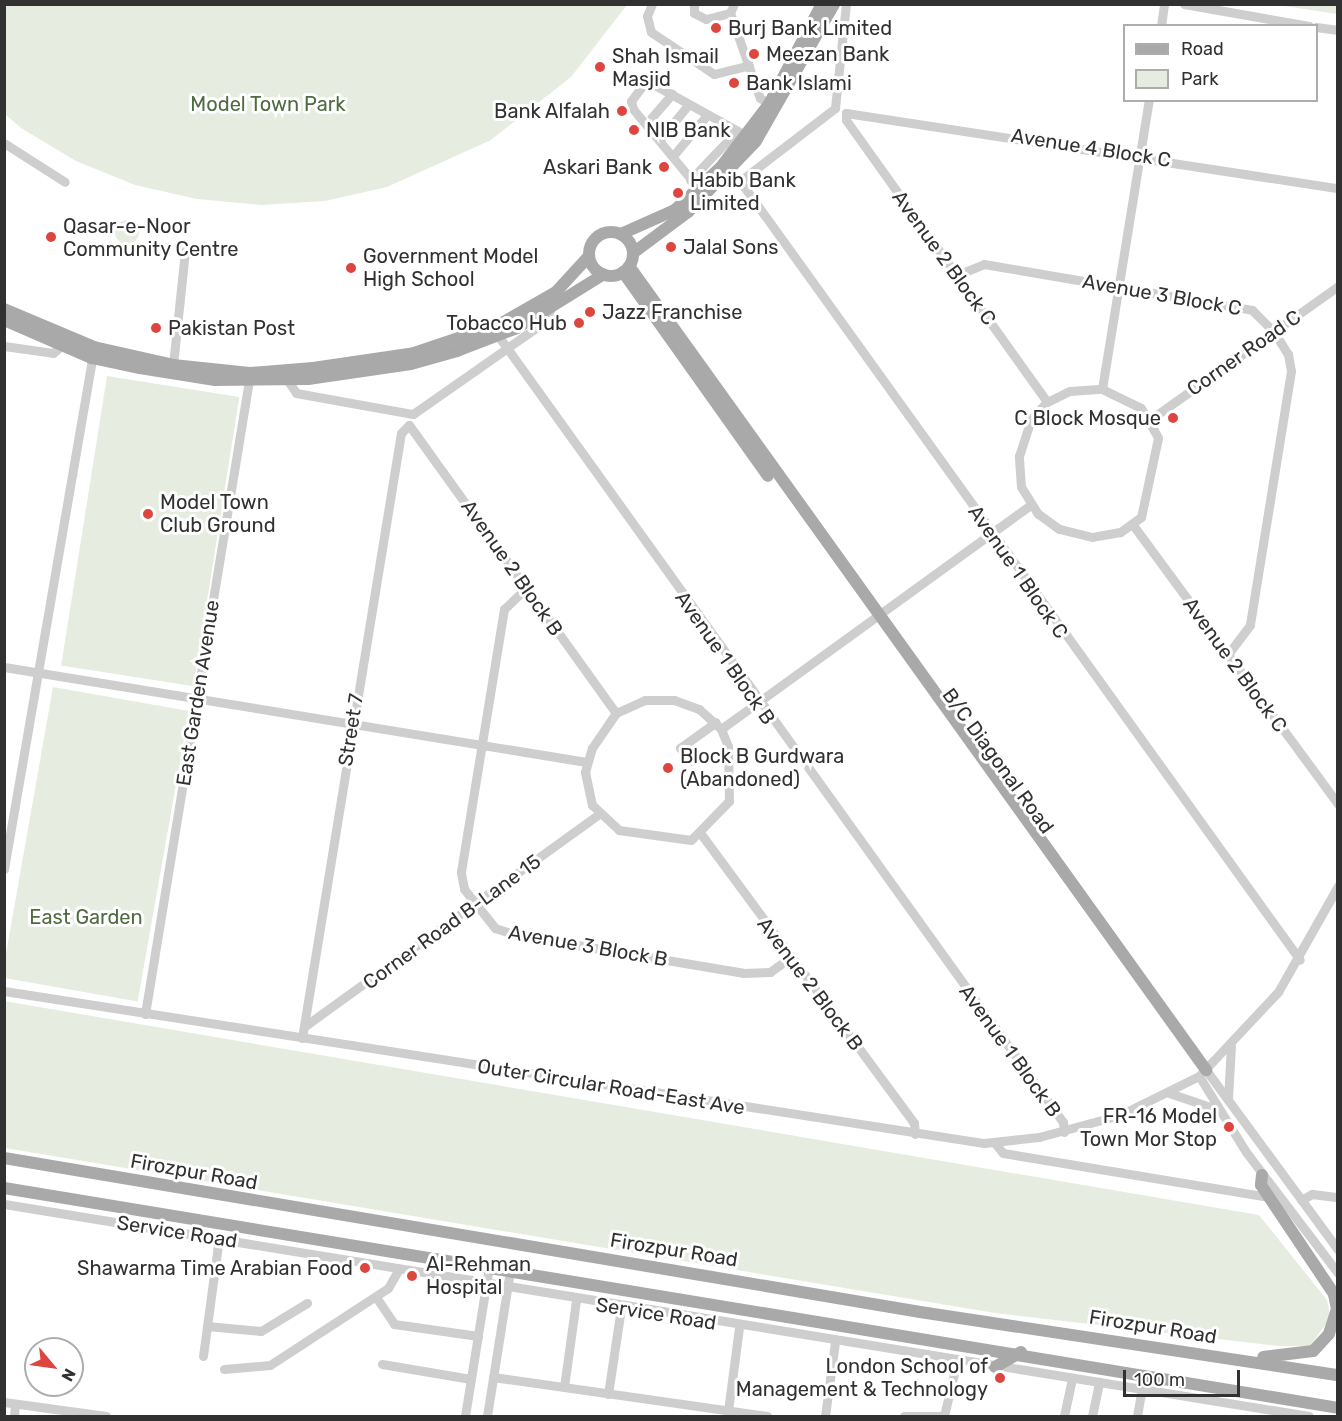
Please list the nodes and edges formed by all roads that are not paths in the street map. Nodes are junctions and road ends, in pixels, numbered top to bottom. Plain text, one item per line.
1 (652, 4) edge
2 (694, 4) edge
3 (822, 4) edge
4 (834, 4) edge
5 (846, 4) edge
6 (1164, 4) edge
7 (1184, 4) edge
8 (732, 9) edge
9 (1161, 24) edge
10 (1299, 24) edge
11 (1318, 27) edge
12 (1338, 30) edge
13 (749, 65) junction
14 (672, 94) junction
15 (1149, 102) edge
16 (689, 104) junction
17 (773, 106) junction
18 (835, 108) junction
19 (846, 113) junction
20 (707, 115) junction
21 (646, 124) junction
22 (747, 136) junction
23 (660, 140) junction
24 (4, 143) edge
25 (673, 156) junction
26 (1140, 156) junction
27 (726, 175) junction
28 (740, 181) junction
29 (65, 182) dead end
30 (694, 184) junction
31 (1338, 188) edge
32 (621, 234) junction
33 (185, 251) dead end
34 (589, 256) junction
35 (629, 264) junction
36 (604, 274) junction
37 (957, 275) junction
38 (1338, 286) edge
39 (1120, 289) junction
40 (550, 308) junction
41 (4, 309) edge
42 (4, 320) edge
43 (495, 332) junction
44 (1274, 332) junction
45 (4, 346) edge
46 (61, 346) junction
47 (506, 349) junction
48 (93, 352) junction
49 (172, 365) junction
50 (249, 377) junction
51 (288, 381) junction
52 (1102, 389) junction
53 (1047, 402) junction
54 (409, 414) junction
55 (1151, 419) junction
56 (408, 425) junction
57 (1030, 505) junction
58 (1133, 525) junction
59 (991, 533) junction
60 (527, 587) junction
61 (874, 619) junction
62 (1227, 655) junction
63 (4, 667) edge
64 (37, 673) junction
65 (197, 698) junction
66 (757, 703) junction
67 (616, 713) junction
68 (352, 724) junction
69 (719, 726) junction
70 (483, 746) junction
71 (691, 761) dead end
72 (586, 762) junction
73 (1338, 804) edge
74 (598, 815) junction
75 (701, 834) junction
76 (4, 869) edge
77 (1338, 886) edge
78 (476, 904) junction
79 (789, 958) junction
80 (1300, 960) junction
81 (4, 991) edge
82 (145, 1014) junction
83 (305, 1026) junction
84 (302, 1038) junction
85 (1231, 1046) junction
86 (1203, 1073) junction
87 (1169, 1093) junction
88 (1228, 1099) junction
89 (1216, 1109) junction
90 (1064, 1132) junction
91 (915, 1134) junction
92 (994, 1142) junction
93 (4, 1158) edge
94 (1262, 1175) junction
95 (4, 1188) edge
96 (1269, 1197) junction
97 (1338, 1197) edge
98 (1301, 1200) junction
99 (4, 1204) edge
100 (219, 1238) junction
101 (1338, 1250) edge
102 (489, 1266) junction
103 (399, 1269) junction
104 (510, 1270) junction
105 (1338, 1273) edge
106 (486, 1285) junction
107 (507, 1288) junction
108 (376, 1297) junction
109 (576, 1301) junction
110 (307, 1303) dead end
111 (621, 1308) junction
112 (207, 1326) junction
113 (739, 1327) junction
114 (478, 1336) junction
115 (835, 1342) junction
116 (1021, 1352) junction
117 (203, 1356) dead end
118 (1228, 1358) junction
119 (957, 1361) junction
120 (382, 1364) dead end
121 (995, 1367) junction
122 (224, 1369) dead end
123 (1338, 1375) edge
124 (493, 1377) junction
125 (1072, 1378) junction
126 (471, 1379) junction
127 (1099, 1382) junction
128 (564, 1387) junction
129 (1142, 1388) junction
130 (608, 1394) junction
131 (4, 1402) edge
132 (15, 1404) junction
133 (1338, 1408) edge
134 (729, 1411) junction
135 (1311, 1413) edge
136 (14, 1416) edge
137 (95, 1416) edge
138 (106, 1416) edge
139 (465, 1416) edge
140 (487, 1416) edge
141 (767, 1416) edge
142 (825, 1416) edge
143 (904, 1416) edge
144 (944, 1416) edge
145 (1064, 1416) edge
146 (1092, 1416) edge
147 (1137, 1416) edge
148 (1333, 1416) edge

1 - 13 street
2 - 8 street
3 - 17 main road
4 - 17 main road
5 - 18 street
6 - 9 street
7 - 10 street
8 - 13 street
11 - 12 street
13 - 17 street
14 - 16 street
14 - 21 street
14 - 21 street
15 - 26 street
16 - 20 street
16 - 23 street
17 - 22 main road
18 - 19 street, Avenue 4 Block C
18 - 28 street
19 - 26 street, Avenue 4 Block C
19 - 37 street, Avenue 2 Block C
20 - 22 street
20 - 25 street
21 - 23 street
22 - 27 main road
22 - 30 main road
23 - 25 street
24 - 29 street
25 - 30 street
26 - 31 street, Avenue 4 Block C
26 - 39 street
27 - 28 street
27 - 35 main road
28 - 59 street, Avenue 1 Block C
30 - 32 main road
32 - 34 main road
32 - 35 main road, B/C Diagonal Road
33 - 49 street
34 - 36 main road
34 - 43 main road
35 - 36 main road
35 - 61 main road, B/C Diagonal Road
36 - 40 main road
37 - 39 street, Avenue 3 Block C
37 - 53 street, Avenue 2 Block C
38 - 44 street, Corner Road C
39 - 44 street, Avenue 3 Block C
39 - 52 street
40 - 43 main road
40 - 47 street
41 - 48 main road
42 - 46 main road
43 - 47 street, Avenue 1 Block B
43 - 50 main road
43 - 51 main road
44 - 55 street, Corner Road C
44 - 62 street, Avenue 3 Block C
45 - 46 street
46 - 48 main road
47 - 54 street
47 - 66 street, Avenue 1 Block B
48 - 49 main road
48 - 50 main road
48 - 64 street
49 - 50 main road
50 - 51 main road
50 - 65 street, East Garden Avenue
51 - 54 street
52 - 53 street
52 - 55 street
53 - 57 street
54 - 56 street, Street 7
55 - 58 street
56 - 60 street, Avenue 2 Block B
56 - 68 street, Street 7
57 - 58 street
57 - 59 street
58 - 62 street, Avenue 2 Block C
59 - 61 street
59 - 80 street, Avenue 1 Block C
60 - 67 street, Avenue 2 Block B
60 - 70 street, Avenue 3 Block B
61 - 66 street
61 - 86 main road, B/C Diagonal Road
62 - 73 street, Avenue 2 Block C
63 - 64 street
64 - 65 street
64 - 76 street
65 - 68 street
65 - 82 street, East Garden Avenue
66 - 69 street
66 - 90 street, Avenue 1 Block B
67 - 69 street
67 - 72 street
68 - 70 street
68 - 83 street, Street 7
69 - 71 street
69 - 75 street
70 - 72 street
70 - 78 street, Avenue 3 Block B
72 - 74 street
74 - 75 street
74 - 78 street, Corner Road B-Lane 15
75 - 79 street, Avenue 2 Block B
77 - 80 street, Outer Circular Road-East Ave
78 - 79 street, Avenue 3 Block B
78 - 83 street, Corner Road B-Lane 15
79 - 91 street, Avenue 2 Block B
80 - 85 street, Outer Circular Road-East Ave
81 - 82 street, Outer Circular Road-East Ave
82 - 84 street, Outer Circular Road-East Ave
83 - 84 street, Street 7
84 - 91 street, Outer Circular Road-East Ave
85 - 86 street, Outer Circular Road-East Ave
85 - 88 street
86 - 87 street, Outer Circular Road-East Ave
86 - 88 street
86 - 89 street, B/C Diagonal Road
87 - 89 street
87 - 90 street, Outer Circular Road-East Ave
88 - 98 street
89 - 94 street, B/C Diagonal Road
90 - 92 street, Outer Circular Road-East Ave
91 - 92 street, Outer Circular Road-East Ave
92 - 96 street
93 - 118 main road, Firozpur Road
94 - 96 main road
94 - 105 street, B/C Diagonal Road
95 - 102 main road
96 - 118 main road
97 - 98 street
98 - 101 street
99 - 100 street, Service Road
100 - 103 street, Service Road
100 - 112 street
102 - 104 main road
102 - 106 street
103 - 106 street, Service Road
103 - 108 street
104 - 107 street
104 - 116 main road
106 - 107 street, Service Road
106 - 114 street
107 - 109 street, Service Road
107 - 124 street
108 - 114 street
108 - 122 street
109 - 111 street, Service Road
109 - 128 street
110 - 112 street
111 - 113 street, Service Road
111 - 130 street
112 - 117 street
113 - 115 street, Service Road
113 - 134 street
114 - 126 street
115 - 119 street, Service Road
115 - 142 street
116 - 121 main road
116 - 135 main road
118 - 123 main road, Firozpur Road
119 - 121 street, Service Road
119 - 144 street
120 - 126 street
121 - 125 street, Service Road
124 - 128 street
124 - 140 street
125 - 127 street, Service Road
125 - 145 street
126 - 139 street
127 - 129 street, Service Road
127 - 146 street
128 - 130 street
129 - 135 street, Service Road
129 - 147 street
130 - 134 street
131 - 132 street
132 - 136 street
132 - 137 street
133 - 135 main road
134 - 141 street
135 - 148 main road
137 - 138 street
143 - 144 street

